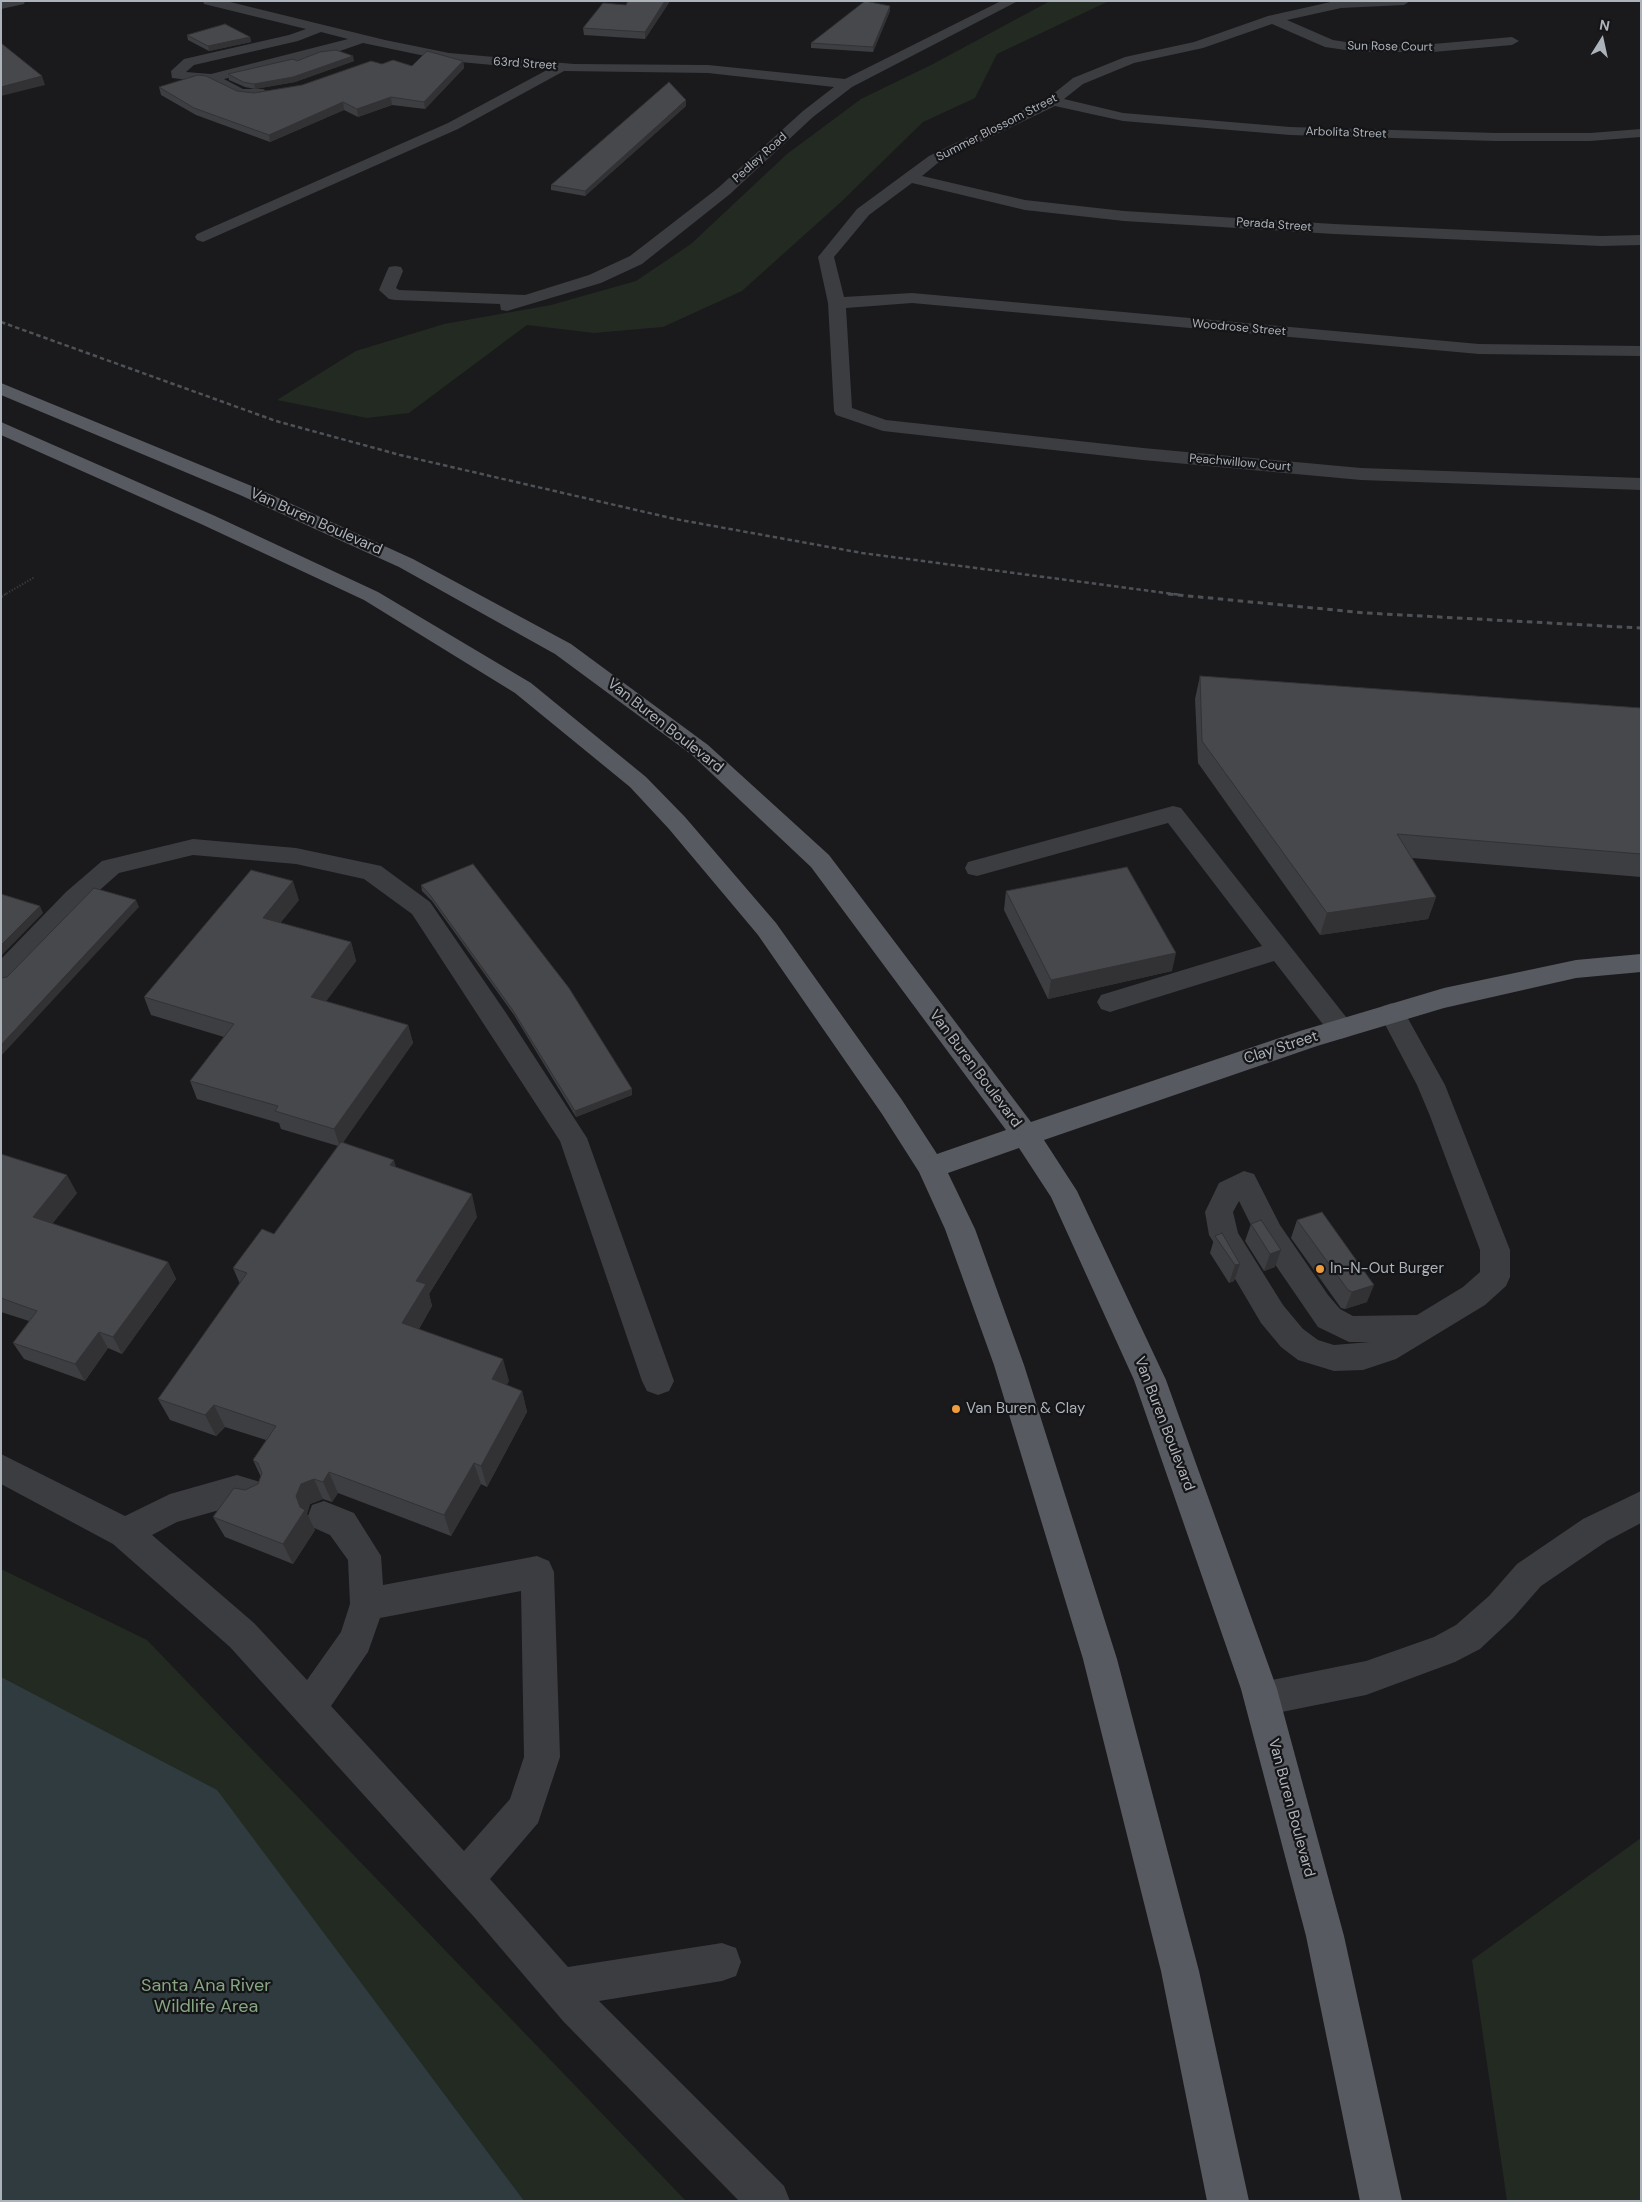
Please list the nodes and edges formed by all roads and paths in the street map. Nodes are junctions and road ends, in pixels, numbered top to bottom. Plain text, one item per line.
1 (19, 1) edge
2 (209, 1) edge
3 (1012, 1) edge
4 (1404, 1) edge
5 (1, 5) edge
6 (1273, 19) junction
7 (320, 28) junction
8 (362, 38) junction
9 (1512, 41) dead end
10 (407, 49) junction
11 (381, 59) dead end
12 (561, 67) junction
13 (211, 78) junction
14 (847, 84) junction
15 (281, 90) edge
16 (1053, 101) junction
17 (1641, 133) edge
18 (912, 178) junction
19 (203, 238) dead end
20 (1641, 240) edge
21 (395, 272) dead end
22 (525, 300) junction
23 (837, 303) junction
24 (507, 306) dead end
25 (1641, 352) edge
26 (1, 388) edge
27 (843, 410) joint
28 (1, 428) edge
29 (1641, 484) edge
30 (35, 577) dead end
31 (1, 597) edge
32 (977, 868) dead end
33 (1279, 950) junction
34 (1641, 963) edge
35 (1, 975) edge
36 (1110, 1002) dead end
37 (1392, 1013) junction
38 (1341, 1029) junction
39 (1024, 1134) junction
40 (931, 1166) junction
41 (1419, 1328) junction
42 (658, 1381) dead end
43 (1, 1468) edge
44 (255, 1494) edge
45 (1641, 1506) edge
46 (324, 1516) dead end
47 (125, 1533) junction
48 (367, 1604) junction
49 (1262, 1699) junction
50 (309, 1708) junction
51 (464, 1880) junction
52 (722, 1962) dead end
53 (560, 1988) junction
54 (769, 2201) edge
55 (1228, 2201) edge
56 (1381, 2201) edge

1 - 5 street
2 - 7 street, 63rd Street
3 - 14 street, Pedley Road
4 - 6 street, Summer Blossom Street
6 - 9 street, Sun Rose Court
6 - 16 street, Summer Blossom Street
7 - 8 street, 63rd Street
7 - 13 street
8 - 10 street, 63rd Street
8 - 13 street
10 - 11 street
10 - 12 street, 63rd Street
12 - 14 street, 63rd Street
12 - 19 street
13 - 15 street
14 - 22 street, Pedley Road
16 - 17 street, Arbolita Street
16 - 18 street, Summer Blossom Street
18 - 20 street, Perada Street
18 - 23 street, Summer Blossom Street
21 - 22 street
22 - 24 street, Pedley Road
23 - 25 street, Woodrose Street
23 - 27 street, Summer Blossom Street
26 - 39 main road, Van Buren Boulevard
27 - 29 street, Peachwillow Court
28 - 40 main road
30 - 31 path
32 - 33 street
33 - 36 street
33 - 38 street
34 - 37 main road, Clay Street
35 - 42 street
37 - 38 main road, Clay Street
37 - 41 street
38 - 39 main road, Clay Street
39 - 40 main road, Clay Street
39 - 49 main road, Van Buren Boulevard
40 - 55 main road
41 - 41 street
43 - 47 street
44 - 47 street
45 - 49 street
46 - 48 street
47 - 50 street
48 - 50 street
48 - 51 street
49 - 56 main road, Van Buren Boulevard
50 - 51 street
51 - 53 street
52 - 53 street
53 - 54 street

